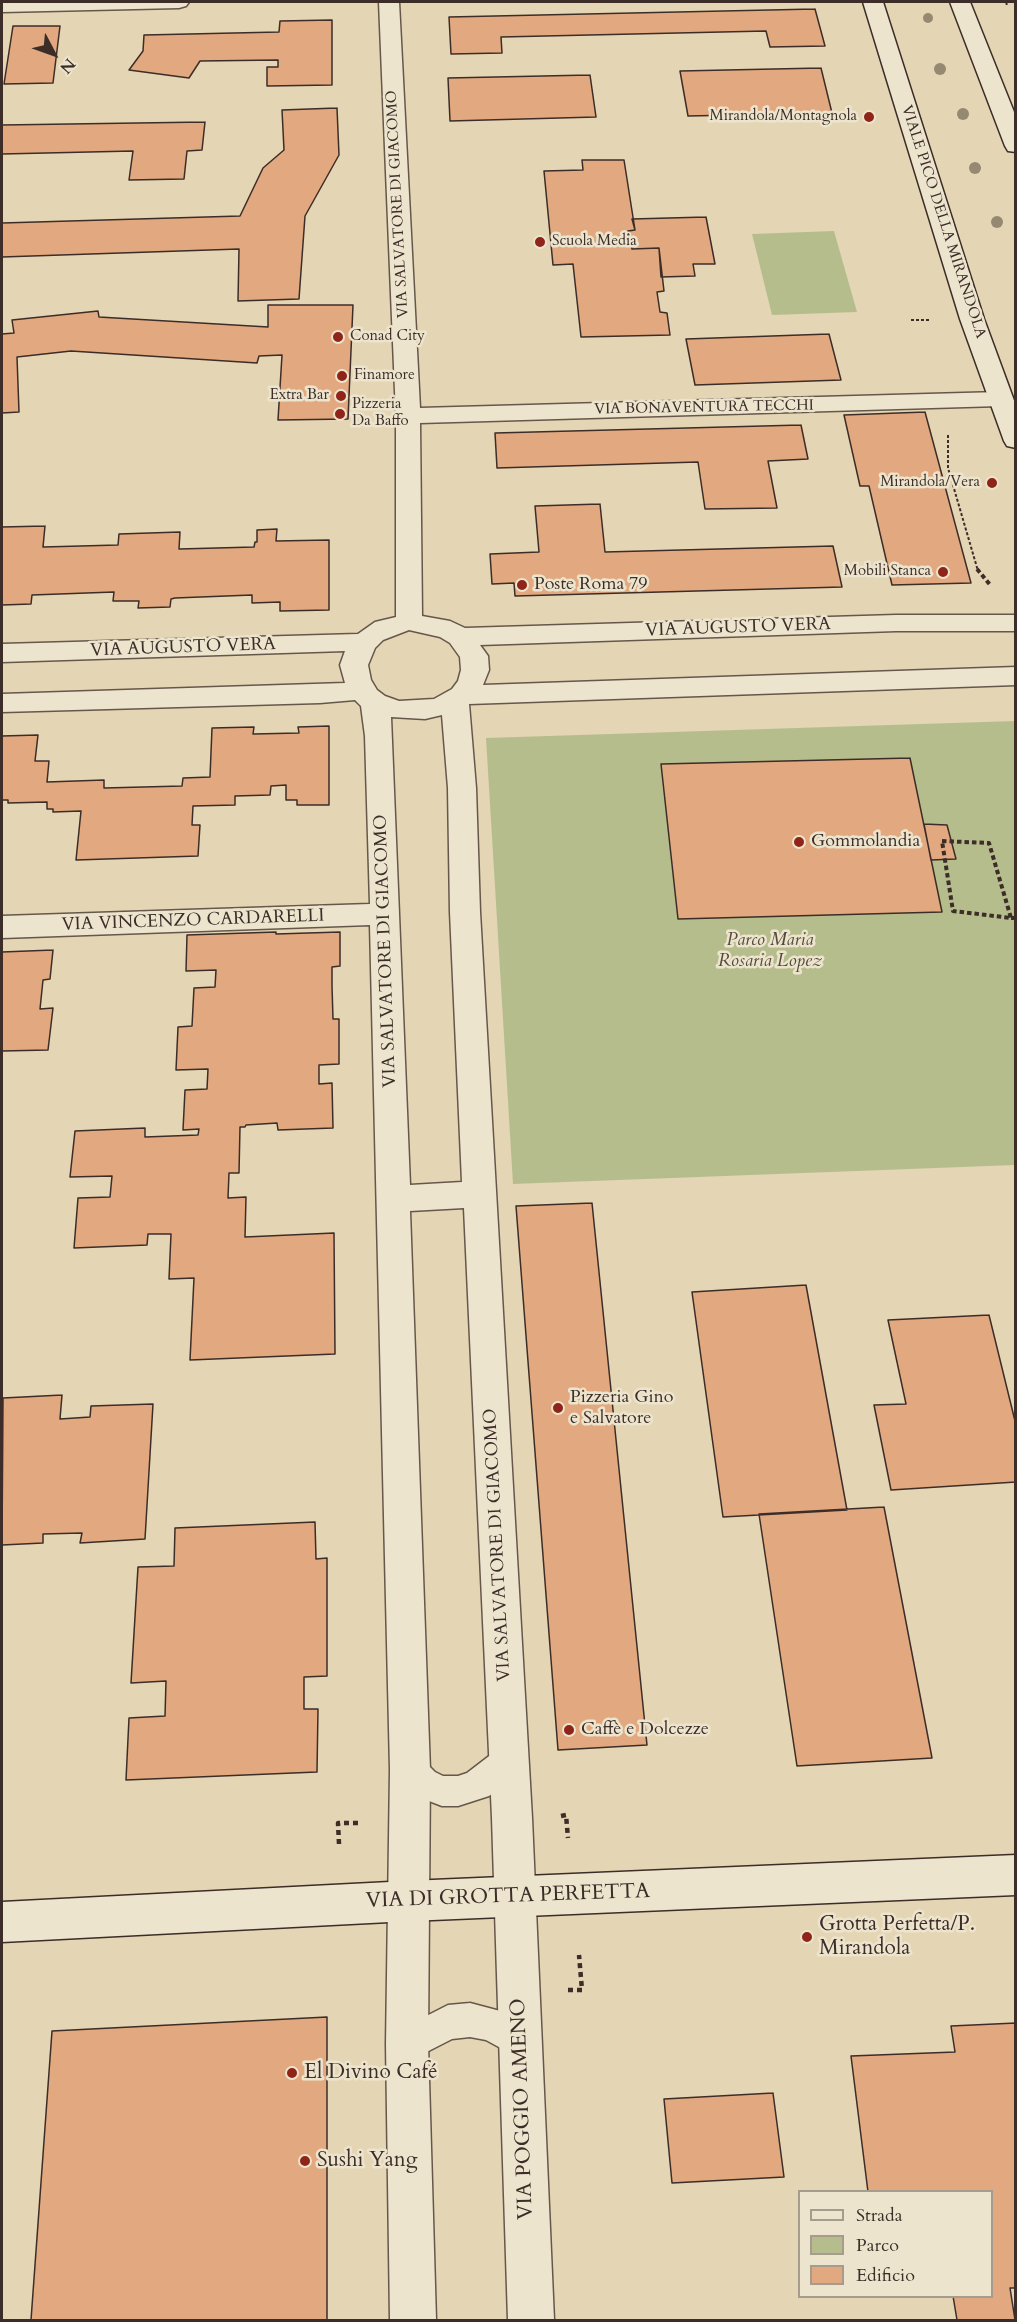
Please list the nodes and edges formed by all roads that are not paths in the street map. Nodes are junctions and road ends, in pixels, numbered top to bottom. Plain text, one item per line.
1 (179, 2) edge
2 (389, 2) edge
3 (873, 2) edge
4 (960, 2) edge
5 (2, 6) edge
6 (1016, 146) edge
7 (1004, 409) junction
8 (408, 416) junction
9 (1016, 441) edge
10 (409, 622) junction
11 (1014, 622) edge
12 (460, 638) junction
13 (365, 642) junction
14 (2, 653) edge
15 (1016, 676) edge
16 (368, 696) junction
17 (459, 697) junction
18 (2, 703) edge
19 (385, 914) junction
20 (2, 927) edge
21 (481, 1194) junction
22 (394, 1199) junction
23 (509, 1761) junction
24 (410, 1770) junction
25 (1016, 1875) edge
26 (513, 1897) junction
27 (409, 1901) junction
28 (2, 1922) edge
29 (519, 2041) junction
30 (408, 2044) junction
31 (413, 2320) edge
32 (531, 2320) edge

1 - 5 street
2 - 8 street, VIA SALVATORE DI GIACOMO
3 - 7 street, VIALE PICO DELLA MIRANDOLA
4 - 6 street
7 - 8 street, VIA BONAVENTURA TECCHI
7 - 9 street, VIALE PICO DELLA MIRANDOLA
8 - 10 street, VIA SALVATORE DI GIACOMO
10 - 12 street
10 - 13 street
11 - 12 street, VIA AUGUSTO VERA
12 - 17 street
13 - 14 street, VIA AUGUSTO VERA
13 - 16 street
15 - 17 street
16 - 17 street
16 - 18 street
16 - 19 street, VIA SALVATORE DI GIACOMO
17 - 21 street, VIA SALVATORE DI GIACOMO
19 - 20 street, VIA VINCENZO CARDARELLI
19 - 22 street, VIA SALVATORE DI GIACOMO
21 - 22 street
21 - 23 street, VIA SALVATORE DI GIACOMO
22 - 24 street, VIA SALVATORE DI GIACOMO
23 - 24 lane
23 - 26 street, VIA SALVATORE DI GIACOMO
24 - 27 street, VIA SALVATORE DI GIACOMO
25 - 26 street, VIA DI GROTTA PERFETTA
26 - 27 street, VIA DI GROTTA PERFETTA
26 - 29 street, VIA POGGIO AMENO
27 - 28 street, VIA DI GROTTA PERFETTA
27 - 30 street
29 - 30 lane
29 - 32 street, VIA POGGIO AMENO
30 - 31 street

